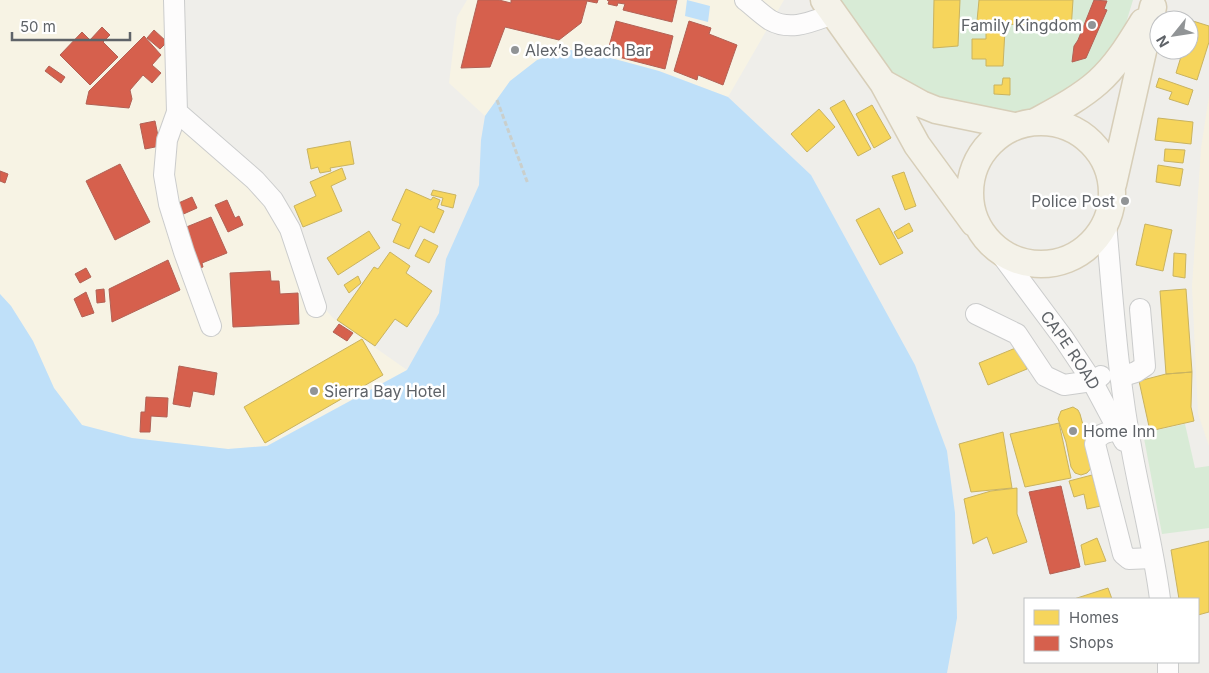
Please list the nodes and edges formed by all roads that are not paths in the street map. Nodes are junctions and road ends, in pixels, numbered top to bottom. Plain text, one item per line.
1 (174, 0) edge
2 (745, 0) edge
3 (1154, 3) edge
4 (829, 7) edge
5 (883, 83) junction
6 (177, 112) junction
7 (1025, 124) junction
8 (1112, 187) junction
9 (1106, 223) junction
10 (979, 229) junction
11 (997, 249) junction
12 (316, 307) dead end
13 (1140, 309) dead end
14 (976, 314) dead end
15 (210, 326) dead end
16 (1119, 372) junction
17 (1092, 381) junction
18 (1118, 430) junction
19 (1132, 457) junction
20 (1153, 558) junction
21 (1160, 598) edge

1 - 6 street
2 - 4 street
3 - 7 main road
3 - 8 main road
4 - 5 main road
5 - 7 main road
5 - 10 main road
6 - 12 street
6 - 15 street
7 - 8 main road
7 - 10 main road
8 - 9 main road
9 - 11 main road
9 - 16 street, CAPE ROAD
10 - 11 main road
11 - 17 street, CAPE ROAD
13 - 16 street
14 - 17 street
16 - 17 street
16 - 19 street, CAPE ROAD
17 - 18 street, CAPE ROAD
18 - 19 street, CAPE ROAD
18 - 20 street
19 - 20 street, CAPE ROAD
20 - 21 street, CAPE ROAD

